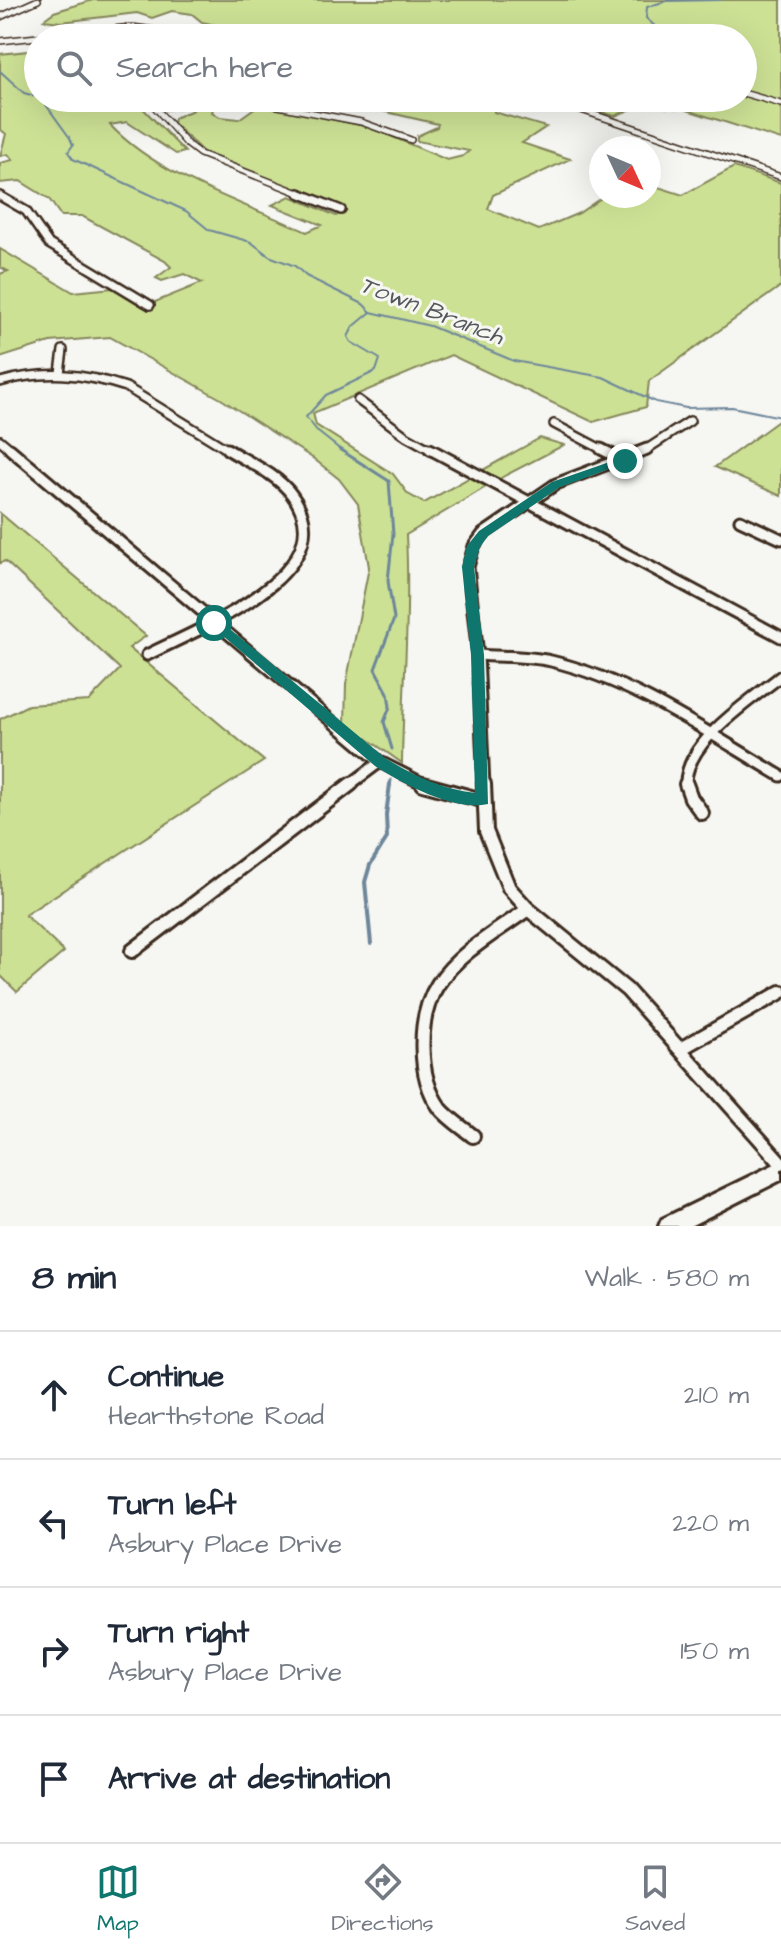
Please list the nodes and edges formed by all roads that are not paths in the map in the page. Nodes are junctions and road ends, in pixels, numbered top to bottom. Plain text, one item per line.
1 (38, 0) edge
2 (0, 17) edge
3 (24, 38) edge
4 (0, 41) edge
5 (757, 97) edge
6 (781, 104) edge
7 (159, 112) edge
8 (309, 112) edge
9 (587, 112) edge
10 (411, 140) dead end
11 (781, 177) edge
12 (0, 196) edge
13 (341, 210) dead end
14 (150, 305) dead end
15 (63, 350) dead end
16 (60, 373) junction
17 (0, 382) edge
18 (358, 400) dead end
19 (690, 421) dead end
20 (554, 424) dead end
21 (0, 440) edge
22 (625, 461) junction
23 (528, 502) junction
24 (740, 520) dead end
25 (781, 539) edge
26 (214, 623) junction
27 (781, 637) edge
28 (147, 655) dead end
29 (478, 655) junction
30 (781, 676) edge
31 (710, 735) junction
32 (380, 762) junction
33 (781, 776) edge
34 (482, 800) junction
35 (702, 813) dead end
36 (528, 909) junction
37 (132, 951) dead end
38 (781, 992) edge
39 (682, 1048) junction
40 (473, 1136) dead end
41 (781, 1163) edge
42 (781, 1170) edge
43 (669, 1226) edge

1 - 2 street
3 - 4 street
5 - 6 street
7 - 13 street
8 - 10 street
9 - 11 street
12 - 14 street
15 - 16 street
16 - 17 street
16 - 26 street
18 - 23 street
19 - 22 street
20 - 22 street
21 - 26 street
22 - 23 street
23 - 27 street
23 - 29 street
24 - 25 street
26 - 28 street
26 - 32 street
29 - 31 street
29 - 34 street
30 - 31 street
31 - 33 street
31 - 35 street
32 - 34 street
32 - 37 street
34 - 36 street
36 - 39 street
36 - 40 street
38 - 39 street
39 - 41 street
42 - 43 main road

